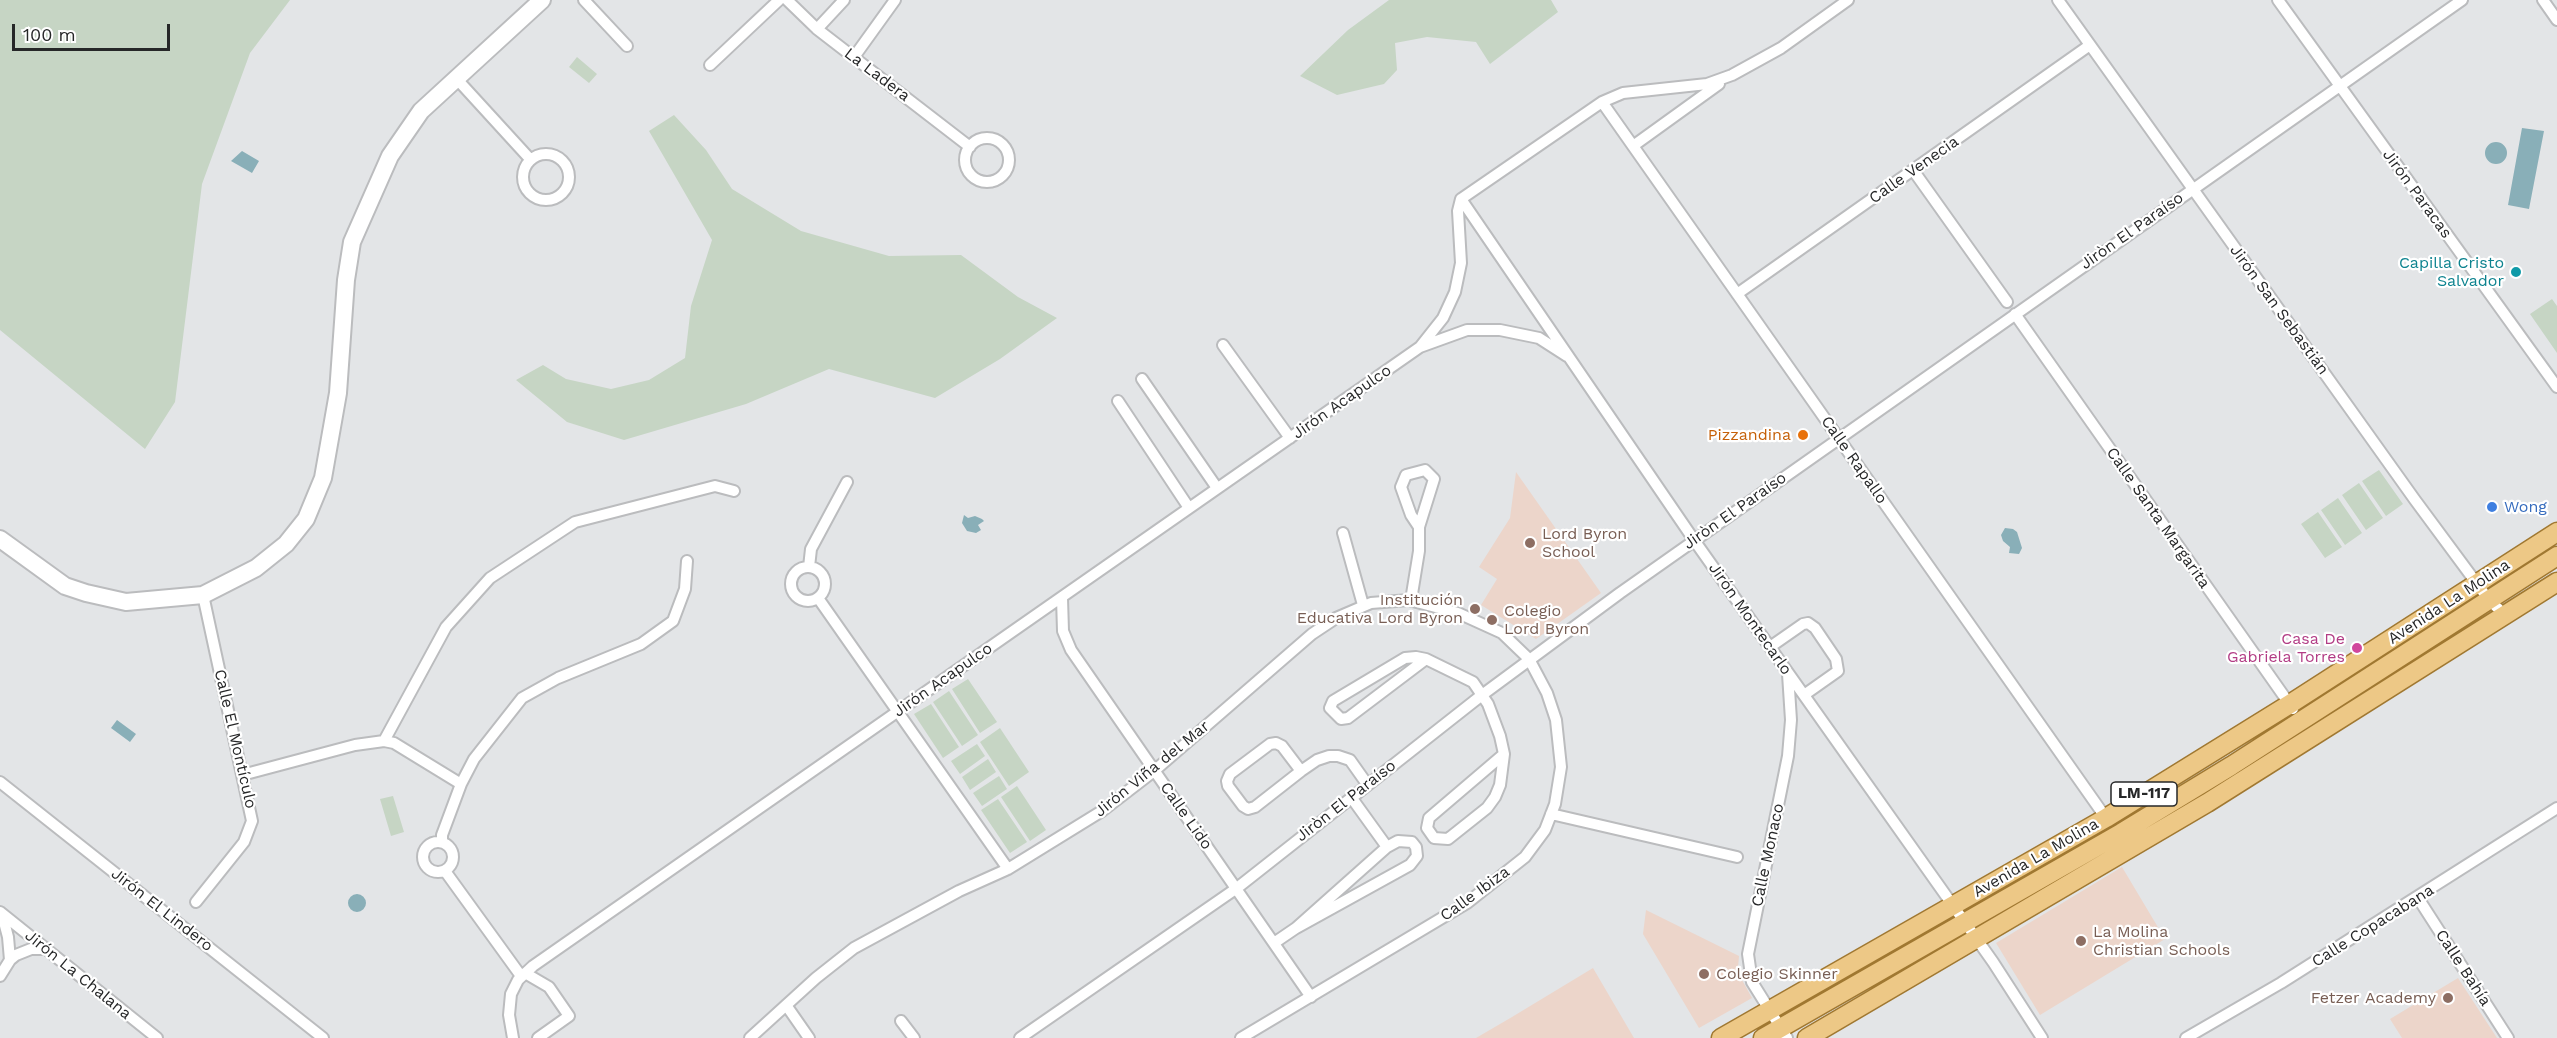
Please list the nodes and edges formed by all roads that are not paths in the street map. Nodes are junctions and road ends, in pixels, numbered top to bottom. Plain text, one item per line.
1 (542, 0) edge
2 (584, 0) edge
3 (779, 0) edge
4 (787, 0) edge
5 (844, 0) edge
6 (895, 0) edge
7 (1848, 0) edge
8 (2058, 0) edge
9 (2278, 0) edge
10 (2462, 0) edge
11 (2542, 0) edge
12 (2557, 20) edge
13 (817, 29) junction
14 (2090, 45) junction
15 (627, 46) dead end
16 (854, 57) junction
17 (711, 65) dead end
18 (1732, 75) junction
19 (455, 77) junction
20 (2339, 86) junction
21 (1602, 102) junction
22 (1633, 146) junction
23 (970, 147) junction
24 (530, 159) junction
25 (1913, 170) junction
26 (2192, 189) junction
27 (1461, 199) junction
28 (1737, 294) junction
29 (2007, 302) dead end
30 (2015, 314) junction
31 (1223, 345) dead end
32 (1420, 347) junction
33 (1569, 357) junction
34 (1142, 379) dead end
35 (2557, 387) edge
36 (1118, 401) dead end
37 (1290, 438) junction
38 (1839, 438) junction
39 (847, 482) dead end
40 (1217, 488) junction
41 (734, 491) dead end
42 (1189, 508) junction
43 (1419, 528) junction
44 (2557, 532) edge
45 (1343, 533) dead end
46 (0, 539) edge
47 (1694, 540) junction
48 (2557, 556) edge
49 (687, 561) dead end
50 (809, 567) junction
51 (2557, 582) edge
52 (2478, 583) junction
53 (203, 595) junction
54 (1062, 597) junction
55 (818, 598) junction
56 (1409, 600) junction
57 (2489, 600) junction
58 (1364, 605) junction
59 (2505, 615) junction
60 (1770, 647) junction
61 (1426, 659) junction
62 (1529, 659) junction
63 (1788, 673) junction
64 (1482, 694) junction
65 (1804, 695) junction
66 (2290, 704) junction
67 (897, 712) junction
68 (2301, 721) junction
69 (384, 741) junction
70 (1504, 754) junction
71 (1154, 771) junction
72 (1301, 771) junction
73 (242, 775) junction
74 (0, 782) edge
75 (461, 784) junction
76 (1367, 784) junction
77 (1351, 797) junction
78 (2557, 808) edge
79 (1551, 814) junction
80 (2106, 818) junction
81 (442, 842) junction
82 (1387, 847) junction
83 (1737, 857) dead end
84 (1008, 869) junction
85 (445, 871) junction
86 (1237, 888) junction
87 (2418, 897) junction
88 (196, 902) dead end
89 (1952, 906) junction
90 (1, 913) edge
91 (1964, 924) junction
92 (1296, 928) junction
93 (1976, 940) junction
94 (1275, 943) junction
95 (47, 949) junction
96 (9, 960) junction
97 (523, 975) junction
98 (0, 976) edge
99 (1311, 997) junction
100 (786, 1005) junction
101 (1769, 1010) junction
102 (901, 1021) dead end
103 (1784, 1033) edge
104 (156, 1038) edge
105 (323, 1038) edge
106 (513, 1038) edge
107 (538, 1038) edge
108 (750, 1038) edge
109 (808, 1038) edge
110 (914, 1038) edge
111 (1020, 1038) edge
112 (1241, 1038) edge
113 (1720, 1038) edge
114 (1763, 1038) edge
115 (1807, 1038) edge
116 (2042, 1038) edge
117 (2186, 1038) edge
118 (2508, 1038) edge

1 - 19 street
2 - 15 street
3 - 17 street
4 - 13 street, La Ladera
5 - 13 street
6 - 16 street
7 - 18 street
8 - 14 street, Jirón San Sebastián
9 - 20 street, Jirón Paracas
10 - 20 street, Jiròn El Paraíso
11 - 12 street
13 - 16 street, La Ladera
14 - 25 street, Calle Venecia
14 - 26 street, Jirón San Sebastián
16 - 23 street, La Ladera
18 - 21 street
18 - 22 street
19 - 24 street
19 - 53 street
20 - 26 street, Jiròn El Paraíso
20 - 35 street, Jirón Paracas
21 - 22 street, Calle Rapallo
21 - 27 street
22 - 28 street, Calle Rapallo
23 - 23 street
24 - 24 street
25 - 28 street, Calle Venecia
25 - 29 street
26 - 30 street, Jiròn El Paraíso
26 - 52 street, Jirón San Sebastián
27 - 32 street, Jirón Acapulco
27 - 33 street, Jirón Montecarlo
28 - 38 street, Calle Rapallo
30 - 38 street, Jiròn El Paraíso
30 - 66 street, Calle Santa Margarita
31 - 37 street
32 - 33 street, Jirón Acapulco
32 - 37 street, Jirón Acapulco
33 - 47 street, Jirón Montecarlo
34 - 40 street
36 - 42 street
37 - 40 street, Jirón Acapulco
38 - 47 street, Jiròn El Paraíso
38 - 80 street, Calle Rapallo
39 - 50 street
40 - 42 street, Jirón Acapulco
41 - 69 street
42 - 54 street, Jirón Acapulco
43 - 43 street
43 - 56 street
44 - 52 main road, Avenida La Molina / LM-117
45 - 58 street
46 - 53 street
47 - 60 street, Jirón Montecarlo
47 - 62 street, Jiròn El Paraíso
48 - 57 main road, Avenida La Molina / LM-117
49 - 75 street
50 - 55 street
50 - 55 street
51 - 59 main road, LM-117
52 - 57 street, Jirón San Sebastián
52 - 66 main road, Avenida La Molina / LM-117
53 - 73 street, Calle El Montículo
54 - 67 street, Jirón Acapulco
54 - 71 street, Calle Lido
55 - 67 street
56 - 58 street, Jirón Viña del Mar
56 - 62 street, Jirón Viña del Mar
57 - 59 street, Jirón San Sebastián
57 - 68 main road, Avenida La Molina / LM-117
58 - 71 street, Jirón Viña del Mar
59 - 93 main road, LM-117
60 - 63 street, Jirón Montecarlo
60 - 65 street
61 - 61 street
61 - 64 street
62 - 64 street, Jiròn El Paraíso
62 - 79 street, Calle Ibiza
63 - 65 street, Jirón Montecarlo
63 - 101 street, Calle Monaco
64 - 70 street
64 - 76 street, Jiròn El Paraíso
65 - 89 street, Jirón Montecarlo
66 - 68 street, Calle Santa Margarita
66 - 80 main road, Avenida La Molina / LM-117
67 - 84 street
67 - 97 street, Jirón Acapulco
68 - 91 main road, Avenida La Molina / LM-117
69 - 73 street
69 - 75 street
70 - 70 street
71 - 84 street, Jirón Viña del Mar
71 - 86 street, Calle Lido
72 - 72 street
72 - 76 street
73 - 88 street, Calle El Montículo
74 - 105 street, Jirón El Lindero
75 - 81 street
76 - 77 street, Jiròn El Paraíso
77 - 82 street
77 - 86 street, Jiròn El Paraíso
78 - 87 street, Calle Copacabana
79 - 83 street
79 - 99 street, Calle Ibiza
80 - 89 main road, Avenida La Molina / LM-117
81 - 85 street
81 - 85 street
82 - 92 street
82 - 92 street
84 - 100 street, Jirón Viña del Mar
85 - 97 street
86 - 94 street, Calle Lido
86 - 111 street, Jiròn El Paraíso
87 - 117 street, Calle Copacabana
87 - 118 street, Calle Bahía
89 - 91 street, Jirón Montecarlo
89 - 101 main road, Avenida La Molina / LM-117
90 - 95 street, Jirón La Chalana
90 - 96 street
91 - 93 street, Jirón Montecarlo
91 - 103 main road, Avenida La Molina / LM-117
92 - 94 street
93 - 115 main road, LM-117
93 - 116 street, Jirón Montecarlo
94 - 99 street, Calle Lido
95 - 96 street
95 - 104 street, Jirón La Chalana
96 - 98 street
97 - 106 street
97 - 107 street
99 - 112 street, Calle Ibiza
100 - 108 street, Jirón Viña del Mar
100 - 109 street
101 - 103 street, Calle Monaco
101 - 113 main road, Avenida La Molina / LM-117
102 - 110 street
103 - 114 main road, Avenida La Molina / LM-117

